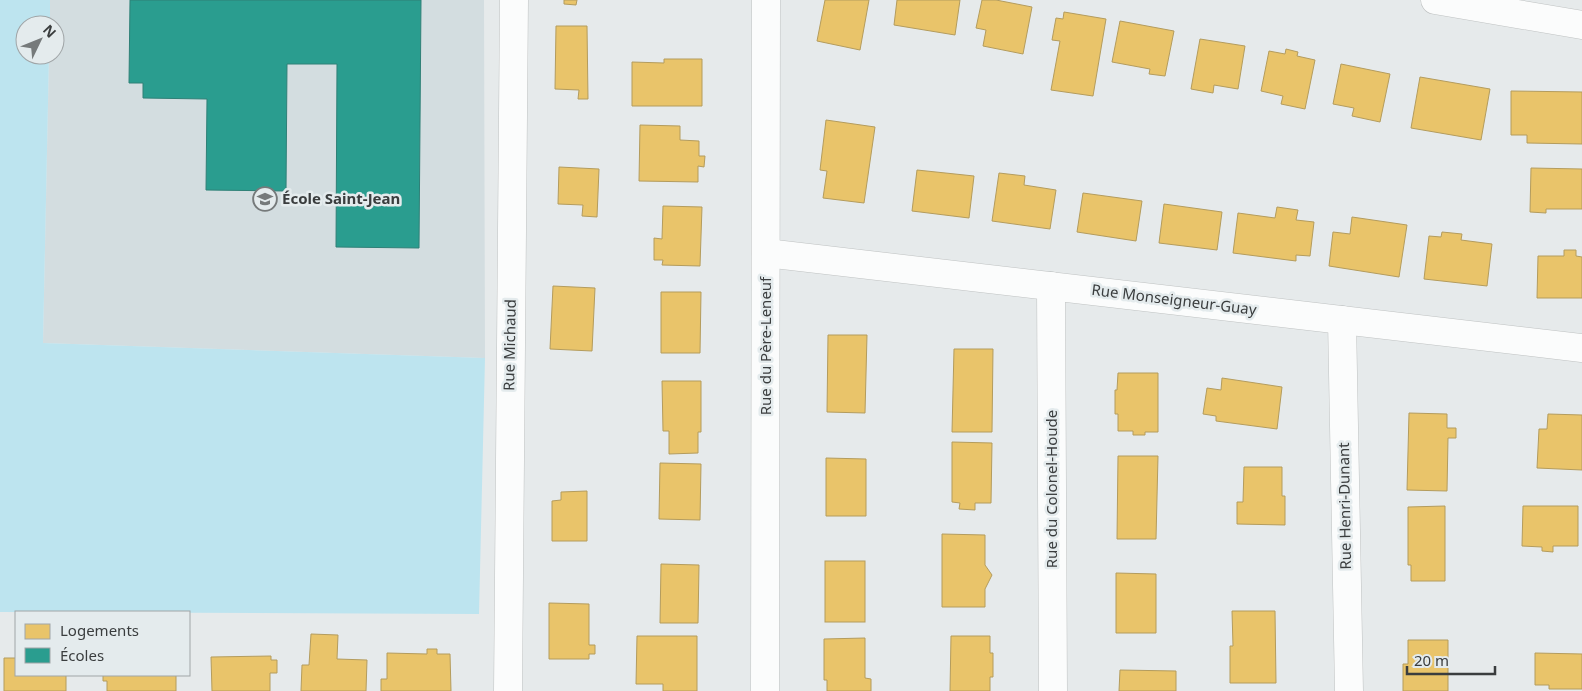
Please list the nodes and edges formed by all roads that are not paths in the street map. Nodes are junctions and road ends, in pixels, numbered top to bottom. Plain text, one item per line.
1 (514, 0) edge
2 (766, 0) edge
3 (1435, 0) edge
4 (1582, 25) edge
5 (766, 253) junction
6 (1051, 286) junction
7 (1342, 320) junction
8 (1582, 348) edge
9 (508, 691) edge
10 (765, 691) edge
11 (1053, 691) edge
12 (1349, 691) edge

1 - 9 street, Rue Michaud
2 - 5 street, Rue du Père-Leneuf
3 - 4 street
5 - 6 street, Rue Monseigneur-Guay
5 - 10 street, Rue du Père-Leneuf
6 - 7 street, Rue Monseigneur-Guay
6 - 11 street, Rue du Colonel-Houde
7 - 8 street, Rue Monseigneur-Guay
7 - 12 street, Rue Henri-Dunant

